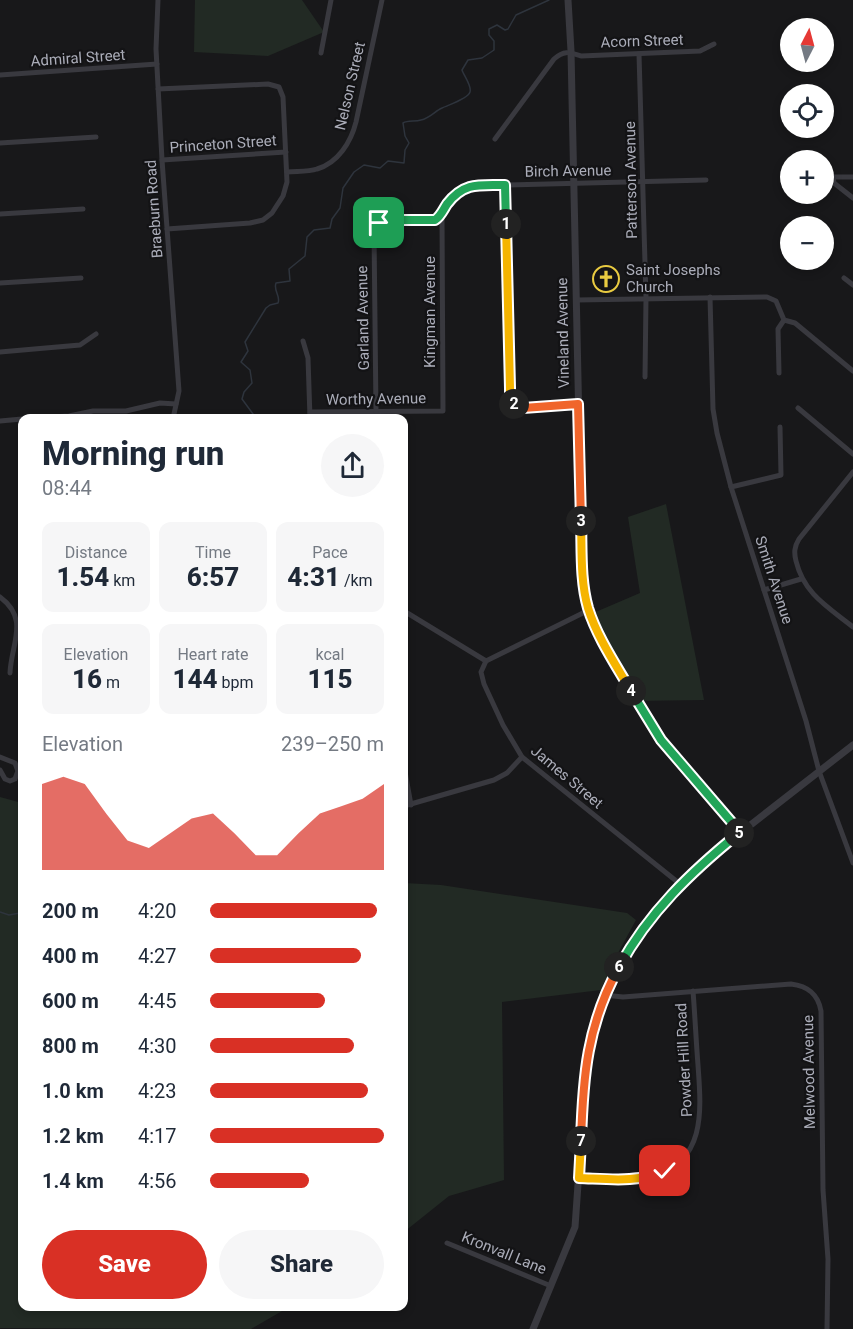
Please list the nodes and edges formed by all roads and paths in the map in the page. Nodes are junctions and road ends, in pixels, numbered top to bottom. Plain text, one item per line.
1 (158, 0) edge
2 (331, 0) edge
3 (382, 0) edge
4 (568, 0) edge
5 (714, 44) dead end
6 (572, 51) junction
7 (321, 53) dead end
8 (639, 54) junction
9 (157, 64) junction
10 (0, 75) edge
11 (158, 89) junction
12 (96, 137) dead end
13 (495, 139) dead end
14 (0, 143) edge
15 (286, 152) junction
16 (162, 160) junction
17 (288, 172) junction
18 (834, 177) edge
19 (853, 177) edge
20 (706, 180) dead end
21 (642, 182) junction
22 (574, 183) junction
23 (834, 183) edge
24 (505, 185) junction
25 (853, 198) edge
26 (83, 209) dead end
27 (0, 214) edge
28 (442, 214) junction
29 (167, 229) junction
30 (81, 278) dead end
31 (844, 278) dead end
32 (0, 283) edge
33 (853, 285) edge
34 (710, 297) junction
35 (646, 298) junction
36 (576, 300) junction
37 (784, 320) junction
38 (96, 334) dead end
39 (303, 341) dead end
40 (0, 352) edge
41 (853, 370) edge
42 (778, 373) dead end
43 (645, 377) dead end
44 (176, 404) junction
45 (578, 404) junction
46 (798, 408) dead end
47 (443, 411) joint
48 (376, 412) junction
49 (79, 414) edge
50 (174, 414) dead end
51 (310, 414) edge
52 (332, 414) edge
53 (18, 419) edge
54 (0, 421) edge
55 (780, 427) dead end
56 (853, 454) edge
57 (853, 472) edge
58 (731, 487) junction
59 (801, 579) junction
60 (764, 590) junction
61 (0, 597) edge
62 (589, 610) junction
63 (408, 613) edge
64 (853, 627) edge
65 (486, 661) junction
66 (10, 673) dead end
67 (853, 745) edge
68 (0, 757) edge
69 (522, 757) junction
70 (0, 770) edge
71 (819, 771) junction
72 (408, 788) edge
73 (408, 805) edge
74 (411, 805) junction
75 (740, 832) junction
76 (853, 863) edge
77 (680, 884) junction
78 (693, 991) junction
79 (604, 995) junction
80 (579, 1178) junction
81 (447, 1243) dead end
82 (551, 1286) junction
83 (533, 1329) edge
84 (827, 1329) edge

1 - 9 street, Braeburn Road
2 - 7 street
3 - 17 street, Nelson Street
4 - 6 street, Vineland Avenue
5 - 8 street, Acorn Street
6 - 8 street, Acorn Street
6 - 13 street
6 - 22 street, Vineland Avenue
8 - 21 street, Patterson Avenue
9 - 10 street, Admiral Street
9 - 11 street, Braeburn Road
11 - 15 street
11 - 16 street, Braeburn Road
12 - 14 street
15 - 16 street, Princeton Street
15 - 17 street
16 - 29 street, Braeburn Road
17 - 29 street
18 - 19 street
20 - 21 street, Birch Avenue
21 - 22 street, Birch Avenue
21 - 35 street, Patterson Avenue
22 - 24 street, Birch Avenue
22 - 36 street, Vineland Avenue
23 - 25 street
24 - 28 street, Birch Avenue
24 - 45 street
26 - 27 street
28 - 47 street, Kingman Avenue
28 - 48 street, Garland Avenue
29 - 44 street, Braeburn Road
30 - 32 street
31 - 33 street
34 - 35 street
34 - 37 street
34 - 58 street, Smith Avenue
35 - 36 street
35 - 43 street, Patterson Avenue
36 - 45 street, Vineland Avenue
37 - 41 street
37 - 42 street
38 - 40 street
39 - 51 street
44 - 49 street
44 - 50 street, Braeburn Road
45 - 62 street, Vineland Avenue
46 - 56 street
47 - 48 street, Worthy Avenue
48 - 52 street, Worthy Avenue
53 - 54 street
55 - 58 street
57 - 59 street
58 - 60 street, Smith Avenue
59 - 60 street
59 - 64 street
60 - 71 street, Smith Avenue
61 - 66 street
62 - 65 street
62 - 75 street, Vineland Avenue
63 - 65 street
65 - 69 street, James Street
67 - 71 street
68 - 70 street
69 - 74 street
69 - 77 street, James Street
71 - 75 street
71 - 76 street, Smith Avenue
72 - 74 street
73 - 74 street
75 - 77 street
77 - 79 street
78 - 79 street, Melwood Avenue
78 - 80 street, Powder Hill Road
78 - 84 street, Melwood Avenue
79 - 80 street
80 - 82 street
81 - 82 street, Kronvall Lane
82 - 83 street

